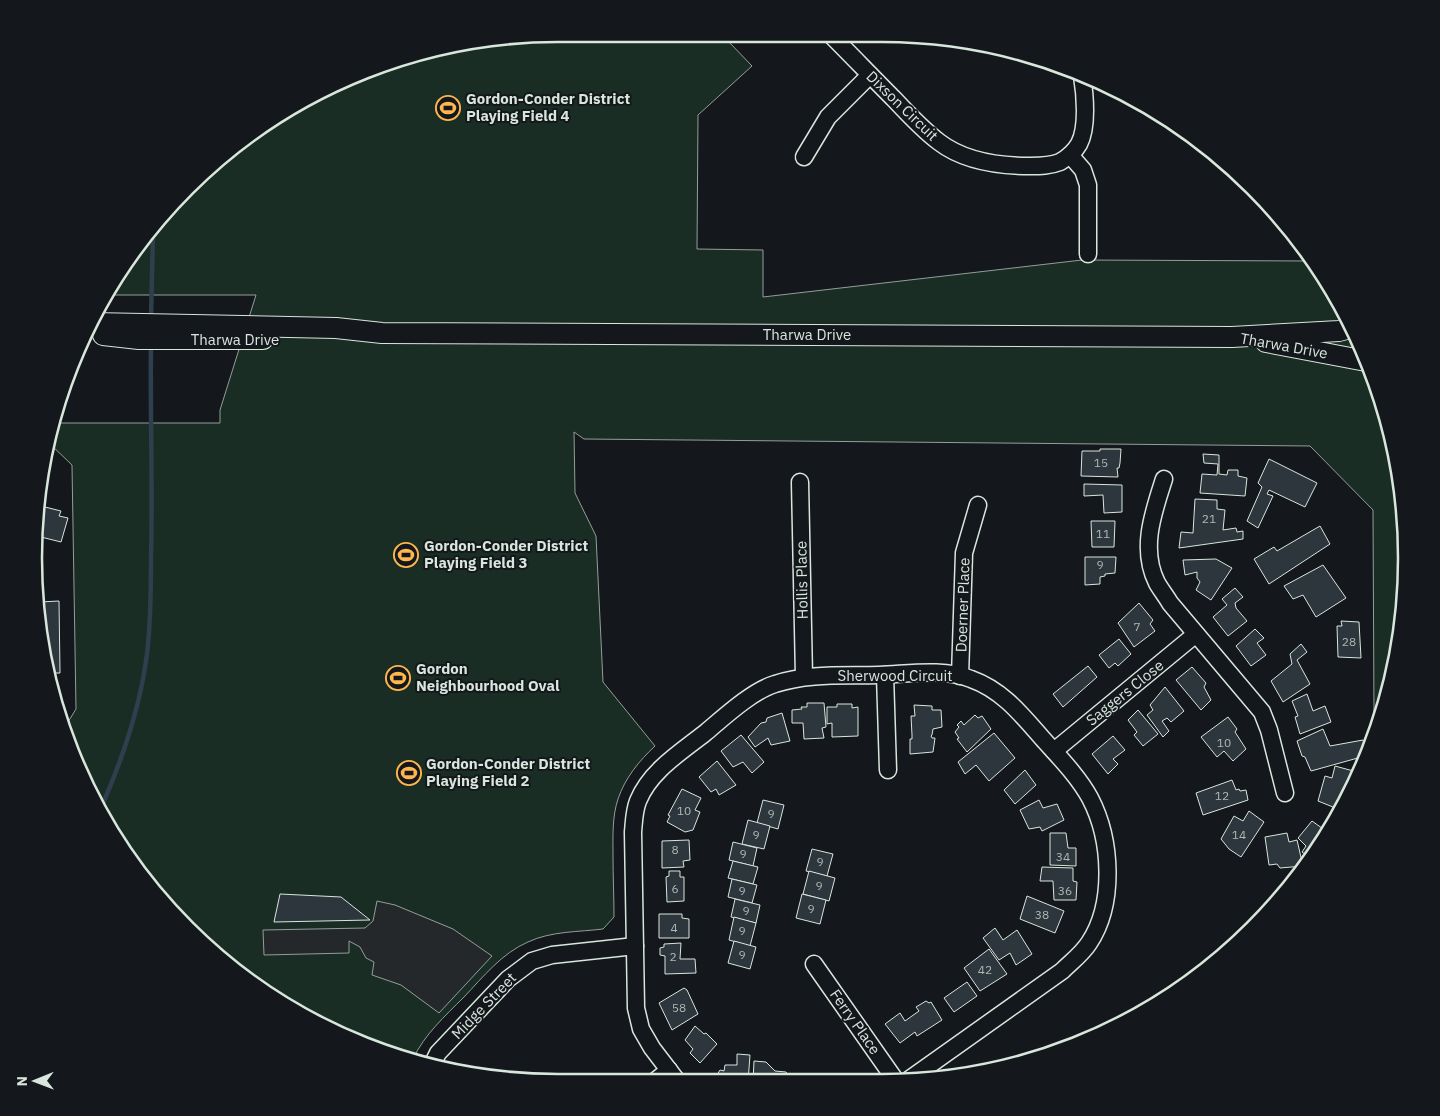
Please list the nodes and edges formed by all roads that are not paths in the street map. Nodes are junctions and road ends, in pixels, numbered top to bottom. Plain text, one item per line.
1 (838, 42) edge
2 (870, 75) junction
3 (1083, 84) edge
4 (1070, 155) junction
5 (804, 157) dead end
6 (1088, 254) dead end
7 (99, 325) edge
8 (115, 329) junction
9 (1344, 330) edge
10 (95, 333) edge
11 (1232, 337) junction
12 (1357, 359) edge
13 (1164, 479) dead end
14 (800, 482) dead end
15 (978, 505) dead end
16 (1196, 634) junction
17 (885, 675) junction
18 (960, 676) junction
19 (804, 677) junction
20 (1054, 751) junction
21 (888, 770) dead end
22 (1285, 793) dead end
23 (634, 946) junction
24 (814, 964) dead end
25 (435, 1059) edge
26 (920, 1072) edge
27 (891, 1073) edge
28 (672, 1074) edge

1 - 2 street, Dixson Circuit
2 - 4 street, Dixson Circuit
2 - 5 street
3 - 4 street
4 - 6 street
7 - 8 main road, Tharwa Drive
8 - 10 main road, Tharwa Drive
8 - 11 main road, Tharwa Drive
9 - 11 main road, Tharwa Drive
11 - 12 main road, Tharwa Drive
13 - 16 street
14 - 19 street, Hollis Place
15 - 18 street, Doerner Place
16 - 20 street, Saggers Close
16 - 22 street
17 - 18 street, Sherwood Circuit
17 - 19 street, Sherwood Circuit
17 - 21 street
18 - 20 street, Sherwood Circuit
19 - 23 street, Sherwood Circuit
20 - 26 street, Sherwood Circuit
23 - 25 street, Midge Street
23 - 28 street, Sherwood Circuit
24 - 27 street, Ferry Place

